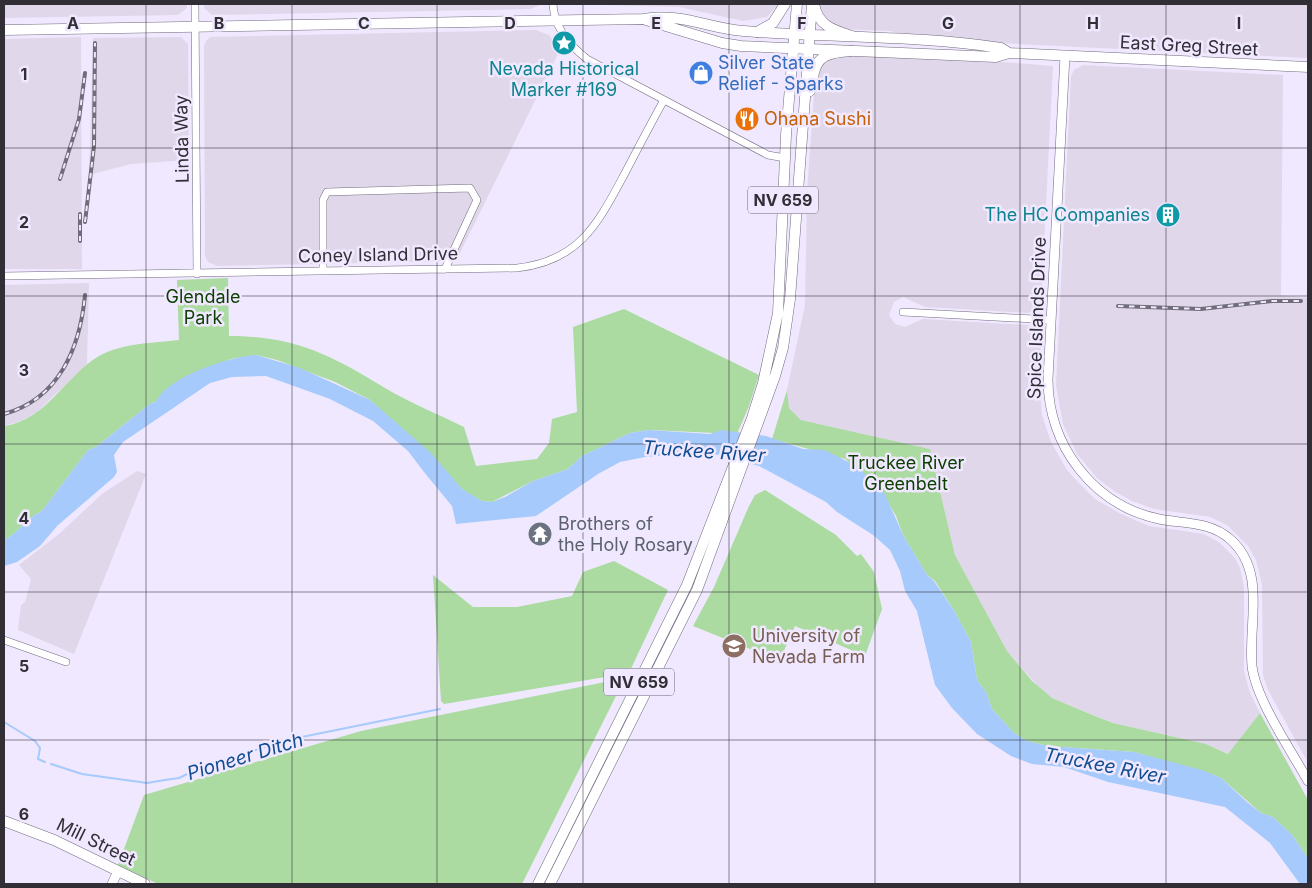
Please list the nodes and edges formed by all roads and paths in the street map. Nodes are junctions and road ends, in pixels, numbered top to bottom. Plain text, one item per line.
1 (195, 4) edge
2 (553, 4) edge
3 (785, 4) edge
4 (798, 4) edge
5 (813, 4) edge
6 (643, 19) junction
7 (556, 20) junction
8 (195, 26) junction
9 (4, 30) edge
10 (758, 32) junction
11 (795, 33) junction
12 (809, 34) junction
13 (852, 36) junction
14 (974, 45) junction
15 (794, 49) junction
16 (808, 49) junction
17 (851, 51) junction
18 (1009, 53) junction
19 (924, 54) junction
20 (1065, 56) junction
21 (1308, 67) edge
22 (664, 100) junction
23 (800, 146) junction
24 (785, 158) junction
25 (445, 269) junction
26 (324, 270) junction
27 (197, 274) junction
28 (4, 276) edge
29 (904, 312) dead end
30 (1051, 320) junction
31 (756, 419) junction
32 (734, 478) junction
33 (669, 622) junction
34 (679, 627) junction
35 (4, 640) edge
36 (66, 662) dead end
37 (1308, 781) edge
38 (4, 821) edge
39 (118, 871) junction
40 (112, 884) edge
41 (145, 884) edge
42 (538, 884) edge
43 (551, 884) edge

1 - 8 street, Linda Way
2 - 7 street
3 - 10 main road
4 - 11 main road, NV 659
5 - 12 main road, NV 659
5 - 13 main road
6 - 7 main road, East Greg Street
6 - 10 main road, East Greg Street
6 - 15 main road, East Greg Street
7 - 8 main road, East Greg Street
7 - 22 street
8 - 9 main road, East Greg Street
8 - 27 street, Linda Way
10 - 11 main road, East Greg Street
11 - 12 main road, East Greg Street
11 - 15 main road, NV 659
12 - 13 main road, East Greg Street
12 - 16 main road, NV 659
13 - 14 main road, East Greg Street
14 - 18 main road, East Greg Street
14 - 19 main road
15 - 16 main road, East Greg Street
15 - 24 main road, NV 659
16 - 17 main road, East Greg Street
16 - 23 main road, NV 659
17 - 19 main road, East Greg Street
17 - 23 main road
18 - 19 main road, East Greg Street
18 - 20 main road, East Greg Street
20 - 21 main road, East Greg Street
20 - 30 street, Spice Islands Drive
22 - 24 street
22 - 25 street, Coney Island Drive
23 - 31 main road, NV 659
24 - 31 main road, NV 659
25 - 26 street, Coney Island Drive
25 - 26 street
26 - 27 street, Coney Island Drive
27 - 28 street, Coney Island Drive
29 - 30 street
30 - 37 street, Spice Islands Drive
31 - 32 main road, NV 659
32 - 33 main road, NV 659
32 - 34 main road, NV 659
33 - 34 main road
33 - 42 main road, NV 659
34 - 43 main road, NV 659
35 - 36 street
38 - 39 main road, Mill Street
39 - 40 street
39 - 41 main road, Mill Street

